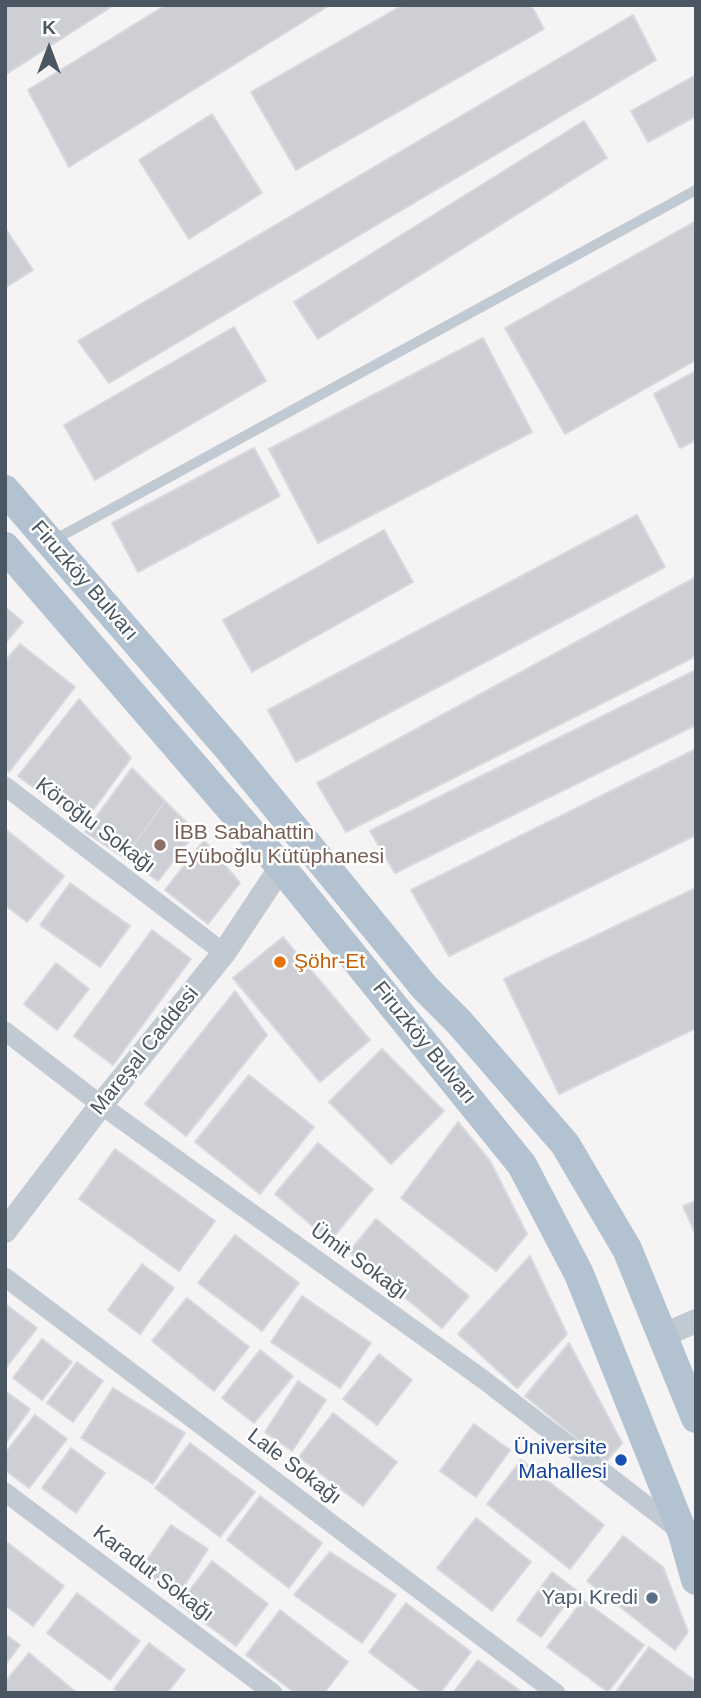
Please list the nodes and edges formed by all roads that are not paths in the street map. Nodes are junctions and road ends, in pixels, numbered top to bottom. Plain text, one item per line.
1 (696, 190) edge
2 (5, 490) edge
3 (50, 542) junction
4 (5, 547) edge
5 (5, 786) edge
6 (273, 801) junction
7 (281, 867) junction
8 (223, 953) junction
9 (5, 1031) edge
10 (101, 1105) junction
11 (5, 1231) edge
12 (5, 1277) edge
13 (696, 1321) edge
14 (664, 1335) junction
15 (696, 1418) edge
16 (5, 1492) edge
17 (683, 1534) junction
18 (696, 1580) edge
19 (273, 1693) edge
20 (556, 1693) edge

1 - 3 lane
2 - 3 main road, Firuzköy Bulvarı
3 - 6 main road, Firuzköy Bulvarı
4 - 7 main road, Firuzköy Bulvarı
5 - 8 street, Köroğlu Sokağı
6 - 7 main road
6 - 14 main road, Firuzköy Bulvarı
7 - 8 street, Mareşal Caddesi
7 - 17 main road, Firuzköy Bulvarı
8 - 10 street, Mareşal Caddesi
9 - 10 street, Ümit Sokağı
10 - 11 street, Mareşal Caddesi
10 - 17 street, Ümit Sokağı
12 - 20 street, Lale Sokağı
13 - 14 street
14 - 15 main road, Firuzköy Bulvarı
16 - 19 street, Karadut Sokağı
17 - 18 main road, Firuzköy Bulvarı

